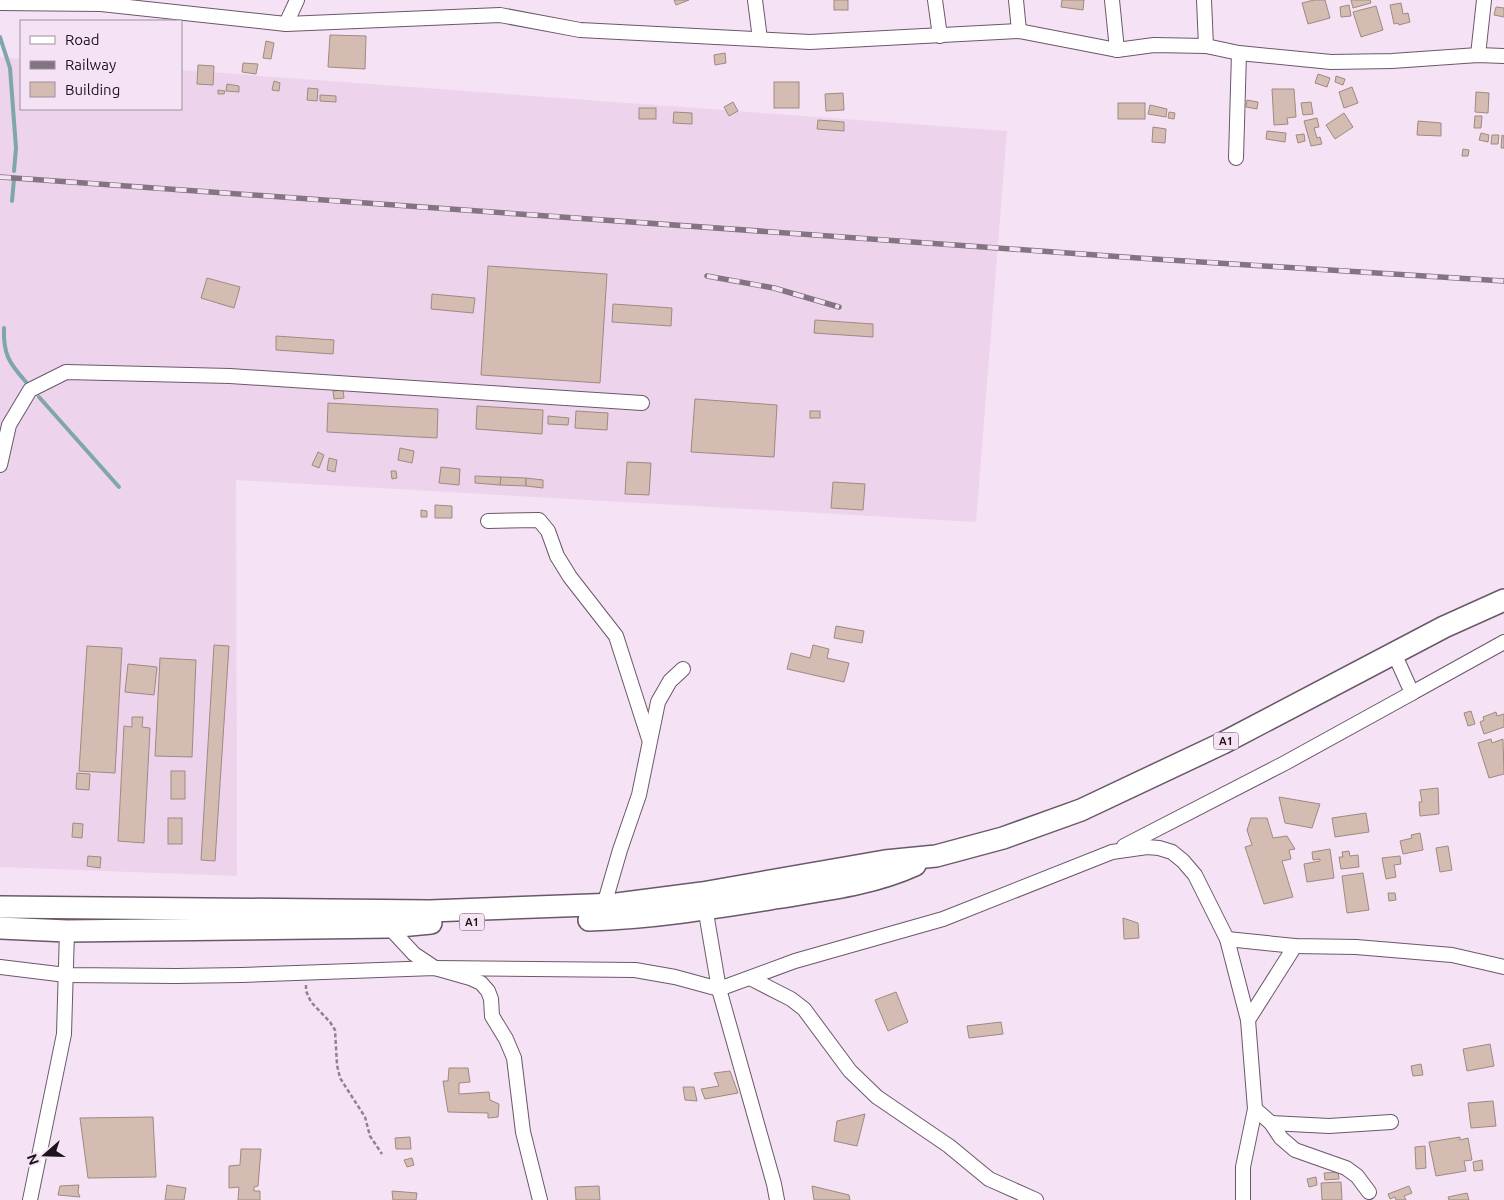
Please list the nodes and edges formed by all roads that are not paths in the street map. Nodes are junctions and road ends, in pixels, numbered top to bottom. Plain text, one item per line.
1 (297, 0) edge
2 (755, 0) edge
3 (935, 0) edge
4 (1016, 0) edge
5 (1112, 0) edge
6 (1204, 0) edge
7 (1484, 0) edge
8 (0, 3) edge
9 (286, 24) junction
10 (1019, 31) junction
11 (940, 36) junction
12 (760, 39) junction
13 (1206, 46) junction
14 (1117, 50) junction
15 (1239, 53) junction
16 (1478, 55) junction
17 (1504, 56) edge
18 (1236, 158) dead end
19 (642, 402) dead end
20 (0, 465) edge
21 (488, 521) dead end
22 (1504, 600) edge
23 (1504, 642) edge
24 (1394, 653) junction
25 (683, 669) dead end
26 (1412, 693) junction
27 (649, 739) junction
28 (1112, 852) junction
29 (704, 902) junction
30 (604, 905) junction
31 (0, 907) edge
32 (389, 927) junction
33 (0, 928) edge
34 (67, 931) junction
35 (1227, 939) junction
36 (1295, 946) junction
37 (0, 967) edge
38 (1504, 967) edge
39 (436, 968) junction
40 (66, 975) junction
41 (750, 978) junction
42 (719, 989) junction
43 (1248, 1020) junction
44 (1255, 1109) junction
45 (1391, 1122) dead end
46 (1271, 1123) junction
47 (1369, 1192) dead end
48 (30, 1200) edge
49 (540, 1200) edge
50 (777, 1200) edge
51 (1036, 1200) edge
52 (1243, 1200) edge

1 - 9 street
2 - 12 street
3 - 11 street
4 - 10 street
5 - 14 street
6 - 13 street
7 - 16 street
8 - 9 street
9 - 12 street
10 - 11 street
10 - 14 street
11 - 12 street
13 - 14 street
13 - 15 street
15 - 16 street
15 - 18 street
16 - 17 street
19 - 20 street
21 - 27 street
22 - 24 highway, A1
23 - 26 street
24 - 26 street
24 - 29 highway, A1
25 - 27 street
26 - 28 street
27 - 30 street
28 - 35 street
28 - 41 street
29 - 30 highway, A1
29 - 32 highway, A1
29 - 42 street
30 - 31 highway, A1
32 - 34 highway, A1
32 - 39 street
33 - 34 highway, A1
34 - 40 street
35 - 36 street
35 - 43 street
36 - 38 street
36 - 43 street
37 - 40 street
39 - 40 street
39 - 42 street
39 - 49 street
40 - 48 street
41 - 42 street
41 - 51 street
42 - 50 street
43 - 44 street
44 - 46 street
44 - 52 street
45 - 46 street
46 - 47 street

